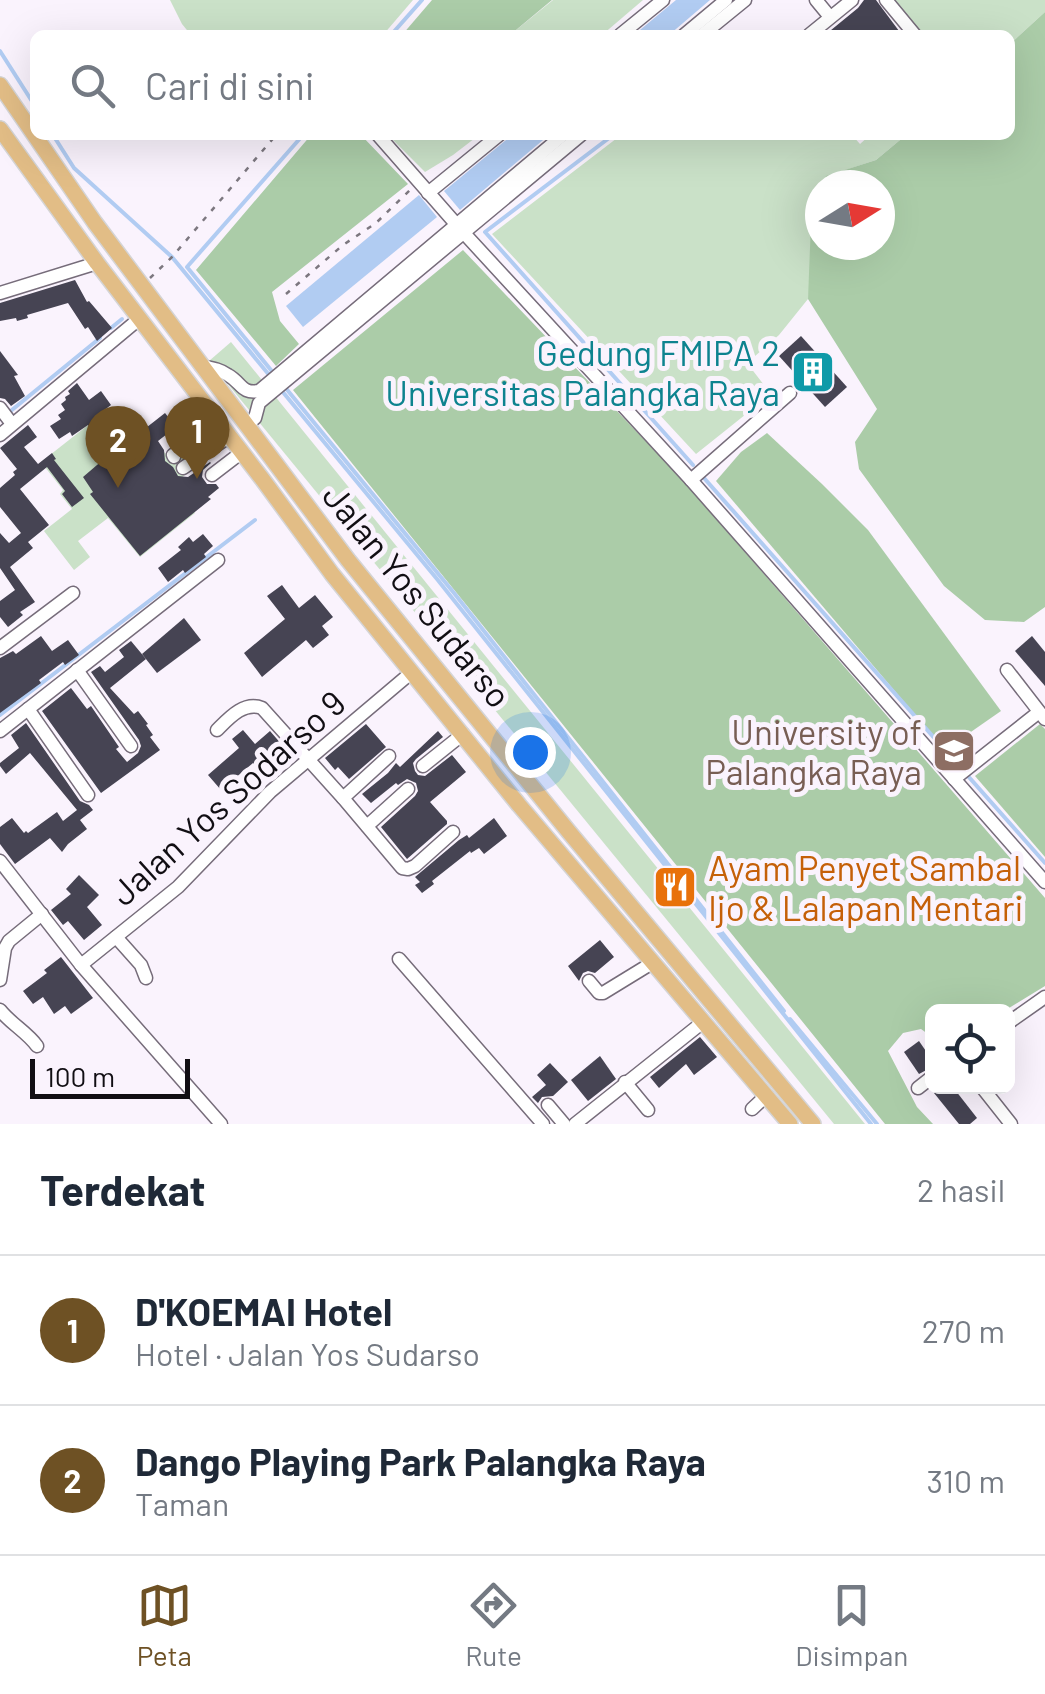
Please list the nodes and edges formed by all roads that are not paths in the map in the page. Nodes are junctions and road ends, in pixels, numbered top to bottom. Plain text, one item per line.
1 (663, 0) edge
2 (726, 0) edge
3 (745, 0) edge
4 (816, 0) edge
5 (826, 0) edge
6 (852, 0) edge
7 (886, 0) edge
8 (833, 15) junction
9 (626, 30) edge
10 (690, 30) edge
11 (708, 30) edge
12 (815, 30) edge
13 (911, 30) edge
14 (0, 85) edge
15 (30, 129) edge
16 (0, 130) edge
17 (37, 140) edge
18 (382, 140) edge
19 (492, 140) edge
20 (557, 140) edge
21 (574, 140) edge
22 (423, 187) junction
23 (70, 188) junction
24 (53, 201) junction
25 (459, 228) junction
26 (97, 263) junction
27 (0, 294) edge
28 (139, 319) junction
29 (202, 366) junction
30 (790, 393) dead end
31 (0, 408) edge
32 (218, 421) junction
33 (12, 424) junction
34 (248, 426) junction
35 (0, 435) edge
36 (230, 436) junction
37 (242, 452) junction
38 (212, 475) dead end
39 (691, 480) junction
40 (218, 560) dead end
41 (73, 593) dead end
42 (0, 648) edge
43 (77, 670) junction
44 (1007, 670) dead end
45 (412, 672) junction
46 (28, 709) junction
47 (1042, 716) edge
48 (218, 730) dead end
49 (0, 731) edge
50 (463, 734) junction
51 (132, 746) dead end
52 (389, 756) dead end
53 (308, 760) junction
54 (423, 766) dead end
55 (960, 774) junction
56 (408, 789) dead end
57 (88, 794) dead end
58 (344, 798) junction
59 (367, 826) junction
60 (453, 832) dead end
61 (569, 832) junction
62 (554, 844) junction
63 (0, 860) edge
64 (1045, 882) edge
65 (42, 914) junction
66 (116, 937) junction
67 (399, 960) dead end
68 (652, 963) junction
69 (80, 965) junction
70 (146, 978) dead end
71 (0, 980) edge
72 (589, 981) dead end
73 (1045, 997) edge
74 (0, 1010) edge
75 (1015, 1019) edge
76 (703, 1022) junction
77 (37, 1046) dead end
78 (626, 1082) junction
79 (925, 1082) edge
80 (918, 1088) dead end
81 (987, 1094) edge
82 (766, 1095) junction
83 (548, 1105) dead end
84 (648, 1110) dead end
85 (752, 1110) dead end
86 (592, 1119) edge
87 (782, 1121) edge
88 (221, 1124) edge
89 (543, 1124) edge
90 (564, 1124) edge
91 (575, 1124) edge
92 (813, 1124) edge
93 (1011, 1124) edge

1 - 9 street
2 - 10 street
3 - 11 street
4 - 8 street
5 - 8 street
6 - 8 street
7 - 13 street
8 - 12 street
14 - 15 main road, Jalan Yos Sudarso
16 - 24 main road, Jalan Yos Sudarso
17 - 23 main road, Jalan Yos Sudarso
18 - 22 street
19 - 22 street
20 - 25 street
21 - 25 street
22 - 25 street
23 - 24 main road
23 - 29 main road, Jalan Yos Sudarso
24 - 26 main road, Jalan Yos Sudarso
25 - 29 street
25 - 34 street
25 - 39 street
26 - 27 street
26 - 28 main road, Jalan Yos Sudarso
28 - 32 main road, Jalan Yos Sudarso
28 - 33 street
29 - 34 main road, Jalan Yos Sudarso
30 - 39 street
31 - 33 street
32 - 36 main road, Jalan Yos Sudarso
32 - 36 street
33 - 35 street
34 - 61 main road, Jalan Yos Sudarso
36 - 37 main road, Jalan Yos Sudarso
37 - 38 street
37 - 45 main road, Jalan Yos Sudarso
39 - 55 street
40 - 43 street
41 - 42 street
43 - 46 street
43 - 51 street
44 - 47 street
45 - 50 main road, Jalan Yos Sudarso
45 - 53 street, Jalan Yos Sodarso 9
46 - 49 street
46 - 57 street
47 - 55 street
48 - 53 street
50 - 54 street
50 - 62 main road, Jalan Yos Sudarso
52 - 58 street
53 - 58 street
53 - 66 street, Jalan Yos Sodarso 9
55 - 64 street
56 - 59 street
58 - 59 street
59 - 60 street
61 - 62 main road
61 - 92 main road, Jalan Yos Sudarso
62 - 68 main road, Jalan Yos Sudarso
63 - 65 street
65 - 69 street
65 - 71 street
66 - 69 street, Jalan Yos Sodarso 9
66 - 70 street
67 - 89 street
68 - 72 street
68 - 76 main road, Jalan Yos Sudarso
69 - 88 street
73 - 75 street
74 - 77 street
76 - 78 street
76 - 82 main road, Jalan Yos Sudarso
78 - 84 street
78 - 86 street
79 - 80 street
81 - 93 street
82 - 85 street
82 - 87 main road, Jalan Yos Sudarso
83 - 90 street
86 - 91 street

